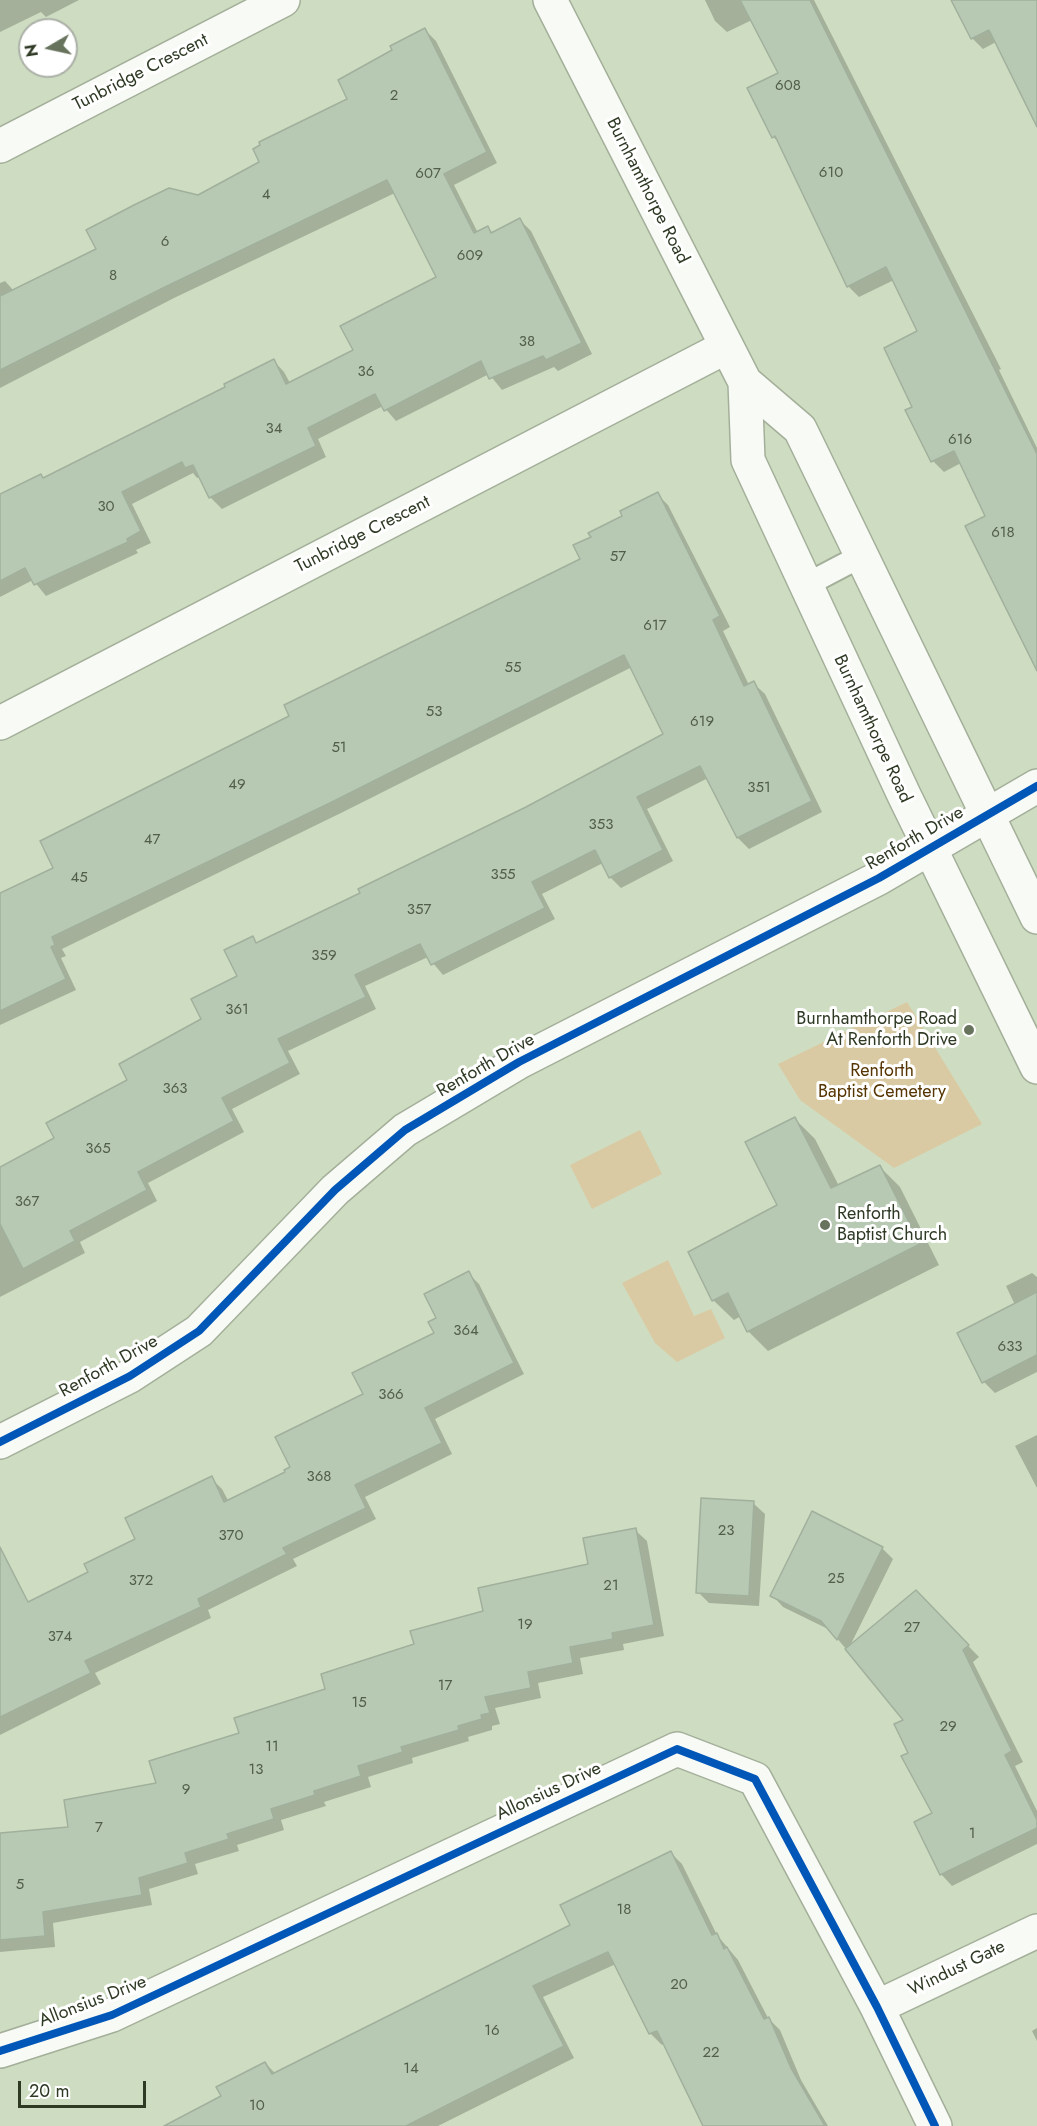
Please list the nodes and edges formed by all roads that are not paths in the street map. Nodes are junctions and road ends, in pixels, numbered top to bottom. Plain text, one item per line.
1 (283, 0) edge
2 (550, 0) edge
3 (0, 146) edge
4 (726, 347) junction
5 (745, 382) junction
6 (863, 555) junction
7 (804, 586) junction
8 (0, 723) edge
9 (1037, 786) edge
10 (988, 814) junction
11 (929, 848) junction
12 (1037, 917) edge
13 (1037, 1067) edge
14 (0, 1442) edge
15 (1037, 1931) edge
16 (877, 2007) junction
17 (0, 2051) edge
18 (934, 2126) edge

1 - 3 street, Tunbridge Crescent
2 - 4 street, Burnhamthorpe Road
4 - 5 street, Burnhamthorpe Road
4 - 8 street, Tunbridge Crescent
5 - 6 street, Burnhamthorpe Road
5 - 7 street, Burnhamthorpe Road
6 - 7 lane
6 - 10 street, Burnhamthorpe Road
7 - 11 street, Burnhamthorpe Road
9 - 10 street, Renforth Drive
10 - 11 street, Renforth Drive
10 - 12 street, Burnhamthorpe Road
11 - 13 street, Burnhamthorpe Road
11 - 14 street, Renforth Drive
15 - 16 street, Windust Gate
16 - 17 street, Allonsius Drive
16 - 18 street, Allonsius Drive

